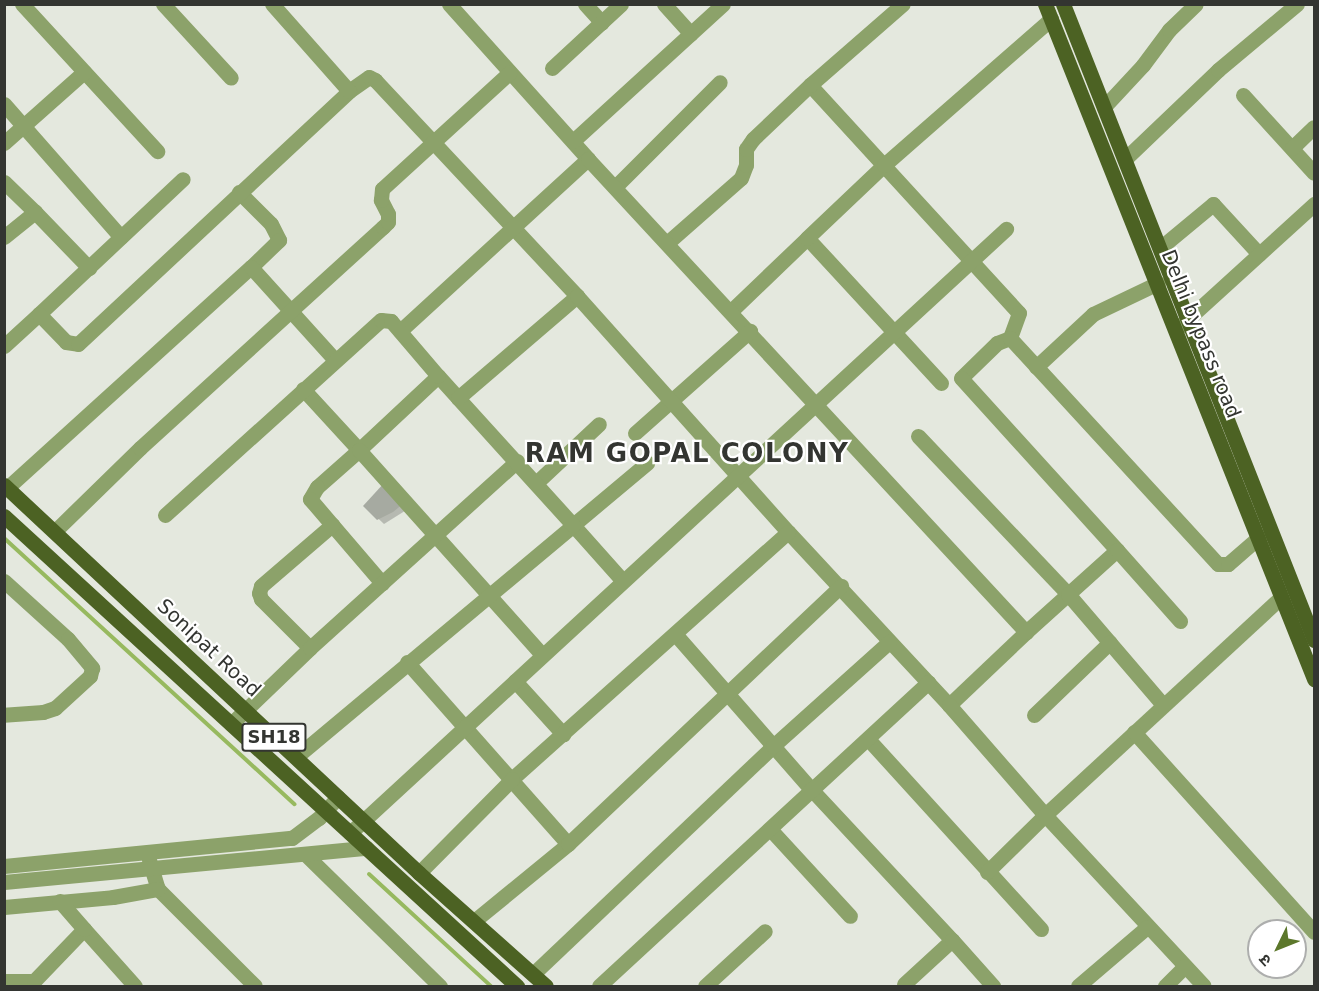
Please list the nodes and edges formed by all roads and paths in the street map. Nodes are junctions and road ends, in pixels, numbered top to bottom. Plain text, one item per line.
1 (22, 4) edge
2 (163, 4) edge
3 (272, 4) edge
4 (449, 4) edge
5 (585, 4) edge
6 (621, 4) edge
7 (664, 4) edge
8 (723, 4) edge
9 (903, 4) edge
10 (1063, 4) edge
11 (1196, 4) edge
12 (1297, 4) edge
13 (1048, 12) edge
14 (602, 23) junction
15 (691, 34) junction
16 (552, 68) dead end
17 (84, 72) junction
18 (510, 72) junction
19 (231, 78) dead end
20 (720, 82) dead end
21 (810, 85) junction
22 (349, 91) junction
23 (1243, 95) dead end
24 (4, 104) edge
25 (1104, 106) junction
26 (24, 126) junction
27 (1314, 127) edge
28 (573, 141) junction
29 (432, 142) junction
30 (4, 143) edge
31 (1292, 148) junction
32 (157, 151) dead end
33 (588, 159) junction
34 (1125, 159) junction
35 (884, 165) junction
36 (1314, 173) edge
37 (183, 179) dead end
38 (4, 182) edge
39 (615, 187) junction
40 (239, 192) junction
41 (1314, 204) edge
42 (35, 212) junction
43 (513, 228) junction
44 (1006, 229) dead end
45 (4, 237) edge
46 (121, 237) junction
47 (807, 238) junction
48 (667, 243) junction
49 (1160, 248) junction
50 (1259, 254) junction
51 (971, 260) junction
52 (251, 267) junction
53 (88, 268) junction
54 (1158, 283) junction
55 (578, 296) junction
56 (292, 310) junction
57 (731, 311) junction
58 (39, 314) junction
59 (1182, 324) junction
60 (400, 331) junction
61 (750, 331) junction
62 (893, 332) junction
63 (1010, 338) junction
64 (4, 346) edge
65 (336, 360) junction
66 (1036, 367) junction
67 (438, 376) junction
68 (941, 383) dead end
69 (303, 388) junction
70 (458, 398) junction
71 (672, 400) junction
72 (815, 402) junction
73 (599, 424) dead end
74 (635, 433) dead end
75 (918, 436) dead end
76 (359, 450) junction
77 (517, 461) junction
78 (647, 463) dead end
79 (738, 475) junction
80 (536, 483) junction
81 (6, 487) edge
82 (165, 515) dead end
83 (4, 516) edge
84 (332, 525) junction
85 (573, 525) junction
86 (55, 531) junction
87 (788, 531) junction
88 (436, 535) junction
89 (1259, 537) junction
90 (1117, 550) junction
91 (622, 580) junction
92 (4, 581) edge
93 (382, 583) junction
94 (841, 586) junction
95 (490, 594) junction
96 (1068, 594) junction
97 (1281, 597) junction
98 (1179, 621) dead end
99 (1026, 632) junction
100 (676, 635) junction
101 (1314, 640) edge
102 (889, 642) junction
103 (1110, 642) junction
104 (310, 648) junction
105 (542, 656) junction
106 (407, 662) junction
107 (1314, 679) edge
108 (515, 681) junction
109 (928, 682) junction
110 (726, 693) junction
111 (949, 705) junction
112 (1163, 705) junction
113 (245, 710) junction
114 (4, 715) edge
115 (1034, 716) dead end
116 (231, 724) junction
117 (463, 728) junction
118 (1134, 732) junction
119 (563, 734) junction
120 (868, 739) junction
121 (773, 746) junction
122 (296, 757) junction
123 (512, 779) junction
124 (811, 789) junction
125 (338, 797) junction
126 (326, 811) junction
127 (1045, 815) junction
128 (363, 819) junction
129 (770, 829) junction
130 (350, 833) junction
131 (568, 844) junction
132 (366, 848) junction
133 (147, 852) junction
134 (305, 854) junction
135 (4, 866) edge
136 (152, 869) junction
137 (987, 872) junction
138 (419, 873) junction
139 (4, 882) edge
140 (158, 889) junction
141 (60, 901) junction
142 (4, 907) edge
143 (850, 916) dead end
144 (474, 921) junction
145 (1147, 927) junction
146 (84, 929) junction
147 (1041, 929) dead end
148 (765, 931) dead end
149 (1314, 932) edge
150 (952, 940) junction
151 (1185, 966) junction
152 (533, 974) junction
153 (4, 981) edge
154 (36, 984) edge
155 (904, 984) dead end
156 (135, 987) edge
157 (255, 987) edge
158 (440, 987) edge
159 (517, 987) edge
160 (546, 987) edge
161 (598, 987) edge
162 (705, 987) edge
163 (993, 987) edge
164 (1078, 987) edge
165 (1166, 987) edge
166 (1204, 987) edge

1 - 17 street
2 - 19 street
3 - 22 street
4 - 18 street
5 - 14 street
6 - 14 street
7 - 15 street
8 - 15 street
9 - 21 street
10 - 25 main road, Delhi bypass road
11 - 25 street
12 - 34 street
13 - 35 street
13 - 54 main road, Delhi bypass road
14 - 16 street
15 - 28 street
17 - 26 street
17 - 32 street
18 - 28 street
18 - 29 street
20 - 39 street
21 - 35 street
21 - 48 street
22 - 29 street
22 - 40 street
23 - 31 street
24 - 26 street
25 - 34 main road, Delhi bypass road
26 - 30 street
26 - 46 street
27 - 31 street
28 - 33 street
29 - 43 street
29 - 56 street
31 - 36 street
33 - 39 street
33 - 43 street
34 - 49 main road, Delhi bypass road
35 - 47 street
35 - 51 street
37 - 46 street
38 - 42 street
39 - 48 street
40 - 52 street
40 - 58 street
41 - 50 street
42 - 45 street
42 - 53 street
43 - 55 street
43 - 60 street
44 - 51 street
46 - 53 street
47 - 57 street
47 - 62 street
48 - 57 street
49 - 50 street
49 - 59 main road, Delhi bypass road
50 - 59 street
51 - 62 street
51 - 63 street
52 - 56 street
52 - 81 street
53 - 58 street
54 - 59 main road, Delhi bypass road
54 - 66 street
55 - 70 street
55 - 71 street
56 - 65 street
56 - 86 street
57 - 61 street
58 - 64 street
59 - 89 main road, Delhi bypass road
59 - 101 main road, Delhi bypass road
60 - 65 street
60 - 67 street
61 - 71 street
61 - 72 street
62 - 68 street
62 - 72 street
63 - 66 street
63 - 90 street
65 - 69 street
66 - 89 street
67 - 70 street
67 - 76 street
69 - 76 street
69 - 82 street
70 - 77 street
71 - 74 street
71 - 79 street
72 - 79 street
72 - 99 street
73 - 80 street
75 - 96 street
76 - 84 street
76 - 88 street
77 - 80 street
77 - 88 street
78 - 85 street
79 - 87 street
79 - 91 street
80 - 85 street
81 - 86 main road, Sonipat Road / SH18
83 - 116 main road, Sonipat Road / SH18
84 - 93 street
84 - 104 street
85 - 91 street
85 - 95 street
86 - 113 main road, Sonipat Road / SH18
87 - 94 street
87 - 100 street
88 - 93 street
88 - 95 street
89 - 97 main road, Delhi bypass road
90 - 96 street
90 - 98 street
91 - 105 street
92 - 114 street
93 - 104 street
94 - 102 street
94 - 110 street
95 - 105 street
95 - 106 street
96 - 99 street
96 - 103 street
97 - 107 main road, Delhi bypass road
97 - 112 street
99 - 111 street
100 - 110 street
100 - 119 street
102 - 109 street
102 - 121 street
103 - 112 street
103 - 115 street
104 - 113 street
105 - 108 street
106 - 117 street
106 - 122 street
108 - 117 street
108 - 119 street
109 - 111 street
109 - 120 street
110 - 121 street
110 - 131 street
111 - 127 street
112 - 118 street
113 - 116 street
113 - 122 main road, Sonipat Road / SH18
116 - 126 main road, Sonipat Road / SH18
117 - 123 street
117 - 128 street
118 - 127 street
118 - 149 street
119 - 123 street
120 - 124 street
120 - 137 street
121 - 124 street
121 - 152 street
122 - 125 main road, Sonipat Road / SH18
123 - 131 street
123 - 138 street
124 - 129 street
124 - 150 street
125 - 126 street
125 - 128 main road, Sonipat Road / SH18
126 - 130 main road, Sonipat Road / SH18
126 - 133 street
127 - 137 street
127 - 145 street
128 - 130 street
128 - 138 main road, Sonipat Road / SH18
129 - 143 street
129 - 161 street
130 - 132 main road, Sonipat Road / SH18
131 - 144 street
132 - 134 street
132 - 159 main road, Sonipat Road / SH18
133 - 135 street
133 - 136 street
134 - 136 street
134 - 158 street
136 - 139 street
136 - 140 street
137 - 147 street
138 - 144 main road, Sonipat Road / SH18
140 - 141 street
140 - 157 street
141 - 142 street
141 - 146 street
144 - 152 main road, Sonipat Road / SH18
145 - 151 street
145 - 164 street
146 - 154 street
146 - 156 street
148 - 162 street
150 - 155 street
150 - 163 street
151 - 165 street
151 - 166 street
152 - 160 main road, Sonipat Road / SH18
153 - 154 street

